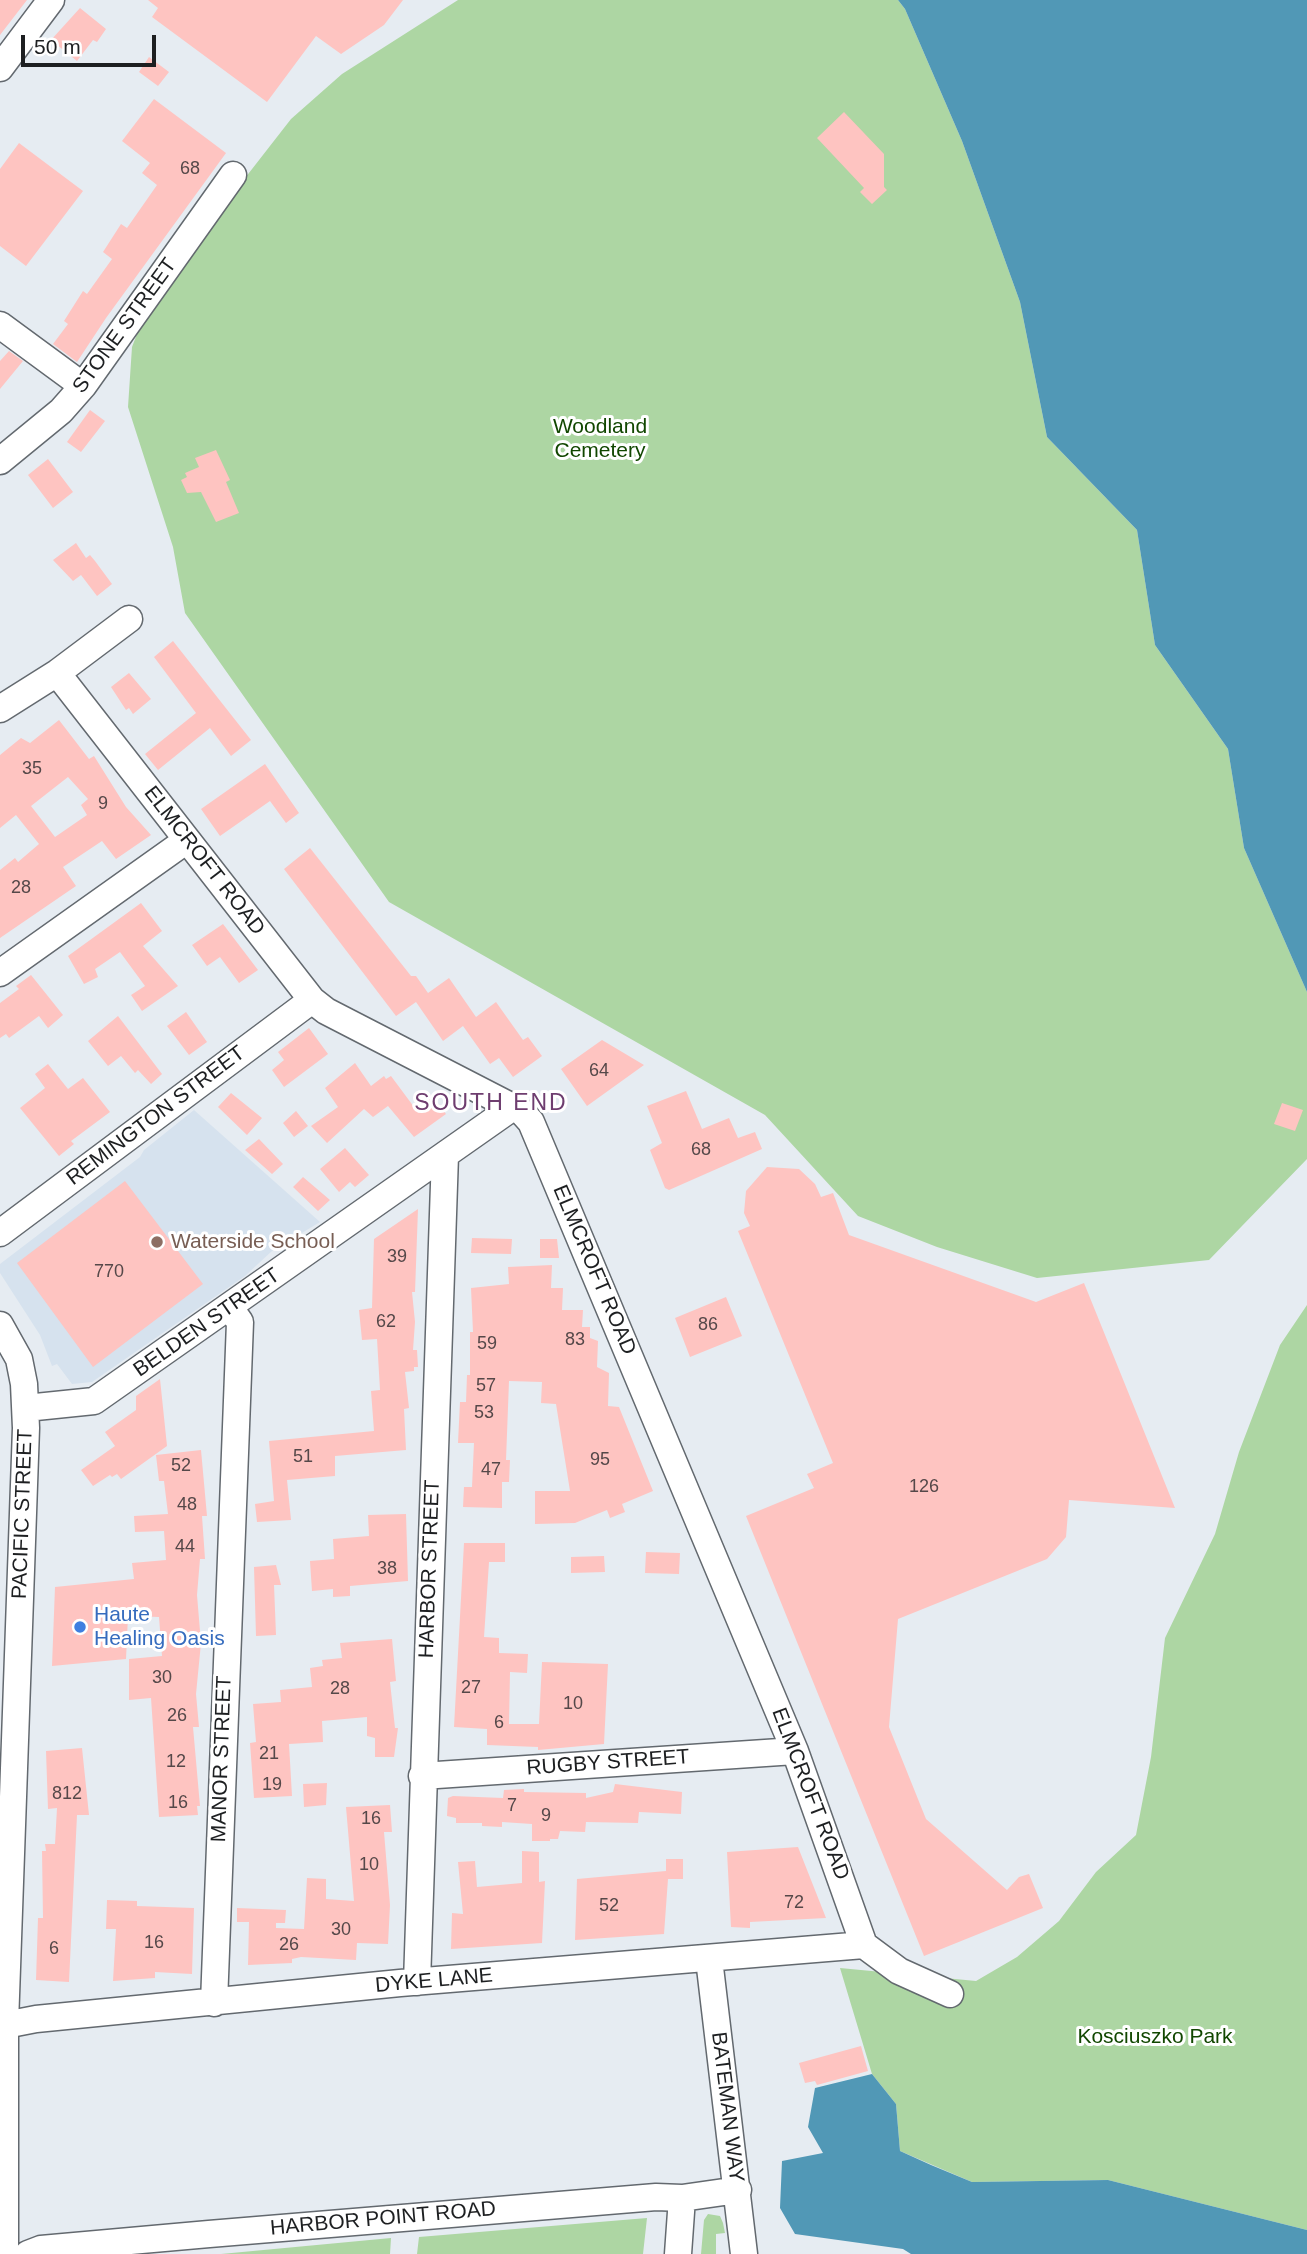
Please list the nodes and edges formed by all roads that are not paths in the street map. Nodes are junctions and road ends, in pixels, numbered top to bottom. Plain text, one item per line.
1 (51, 0) edge
2 (2, 61) edge
3 (233, 175) dead end
4 (0, 324) edge
5 (83, 386) junction
6 (0, 461) edge
7 (129, 619) dead end
8 (57, 673) junction
9 (4, 697) edge
10 (187, 840) junction
11 (0, 973) edge
12 (312, 1000) junction
13 (513, 1107) junction
14 (445, 1155) junction
15 (0, 1233) edge
16 (230, 1308) junction
17 (0, 1325) edge
18 (26, 1408) junction
19 (795, 1751) junction
20 (7, 1762) edge
21 (422, 1776) junction
22 (864, 1945) junction
23 (709, 1959) junction
24 (417, 1982) junction
25 (950, 1994) dead end
26 (214, 2003) junction
27 (2, 2025) edge
28 (738, 2190) junction
29 (681, 2198) junction
30 (5, 2254) edge
31 (29, 2254) edge
32 (678, 2254) edge
33 (744, 2254) edge

1 - 2 street
3 - 5 street, STONE STREET
4 - 5 street
5 - 6 street, STONE STREET
7 - 8 street
8 - 9 street
8 - 10 street, ELMCROFT ROAD
10 - 11 street
10 - 12 street, ELMCROFT ROAD
12 - 13 street, ELMCROFT ROAD
12 - 15 street, REMINGTON STREET
13 - 14 street, BELDEN STREET
13 - 19 street, ELMCROFT ROAD
14 - 16 street, BELDEN STREET
14 - 21 street, HARBOR STREET
16 - 18 street, BELDEN STREET
16 - 26 street, MANOR STREET
17 - 18 street, PACIFIC STREET
18 - 20 street, PACIFIC STREET
19 - 21 street, RUGBY STREET
19 - 22 street, ELMCROFT ROAD
20 - 27 street, PACIFIC STREET
21 - 24 street, HARBOR STREET
22 - 23 street, DYKE LANE
22 - 25 street
23 - 24 street, DYKE LANE
23 - 28 street, BATEMAN WAY
24 - 26 street, DYKE LANE
26 - 27 street, DYKE LANE
27 - 30 street, PACIFIC STREET
28 - 29 street, HARBOR POINT ROAD
28 - 33 street, BATEMAN WAY
29 - 31 street, HARBOR POINT ROAD
29 - 32 street

